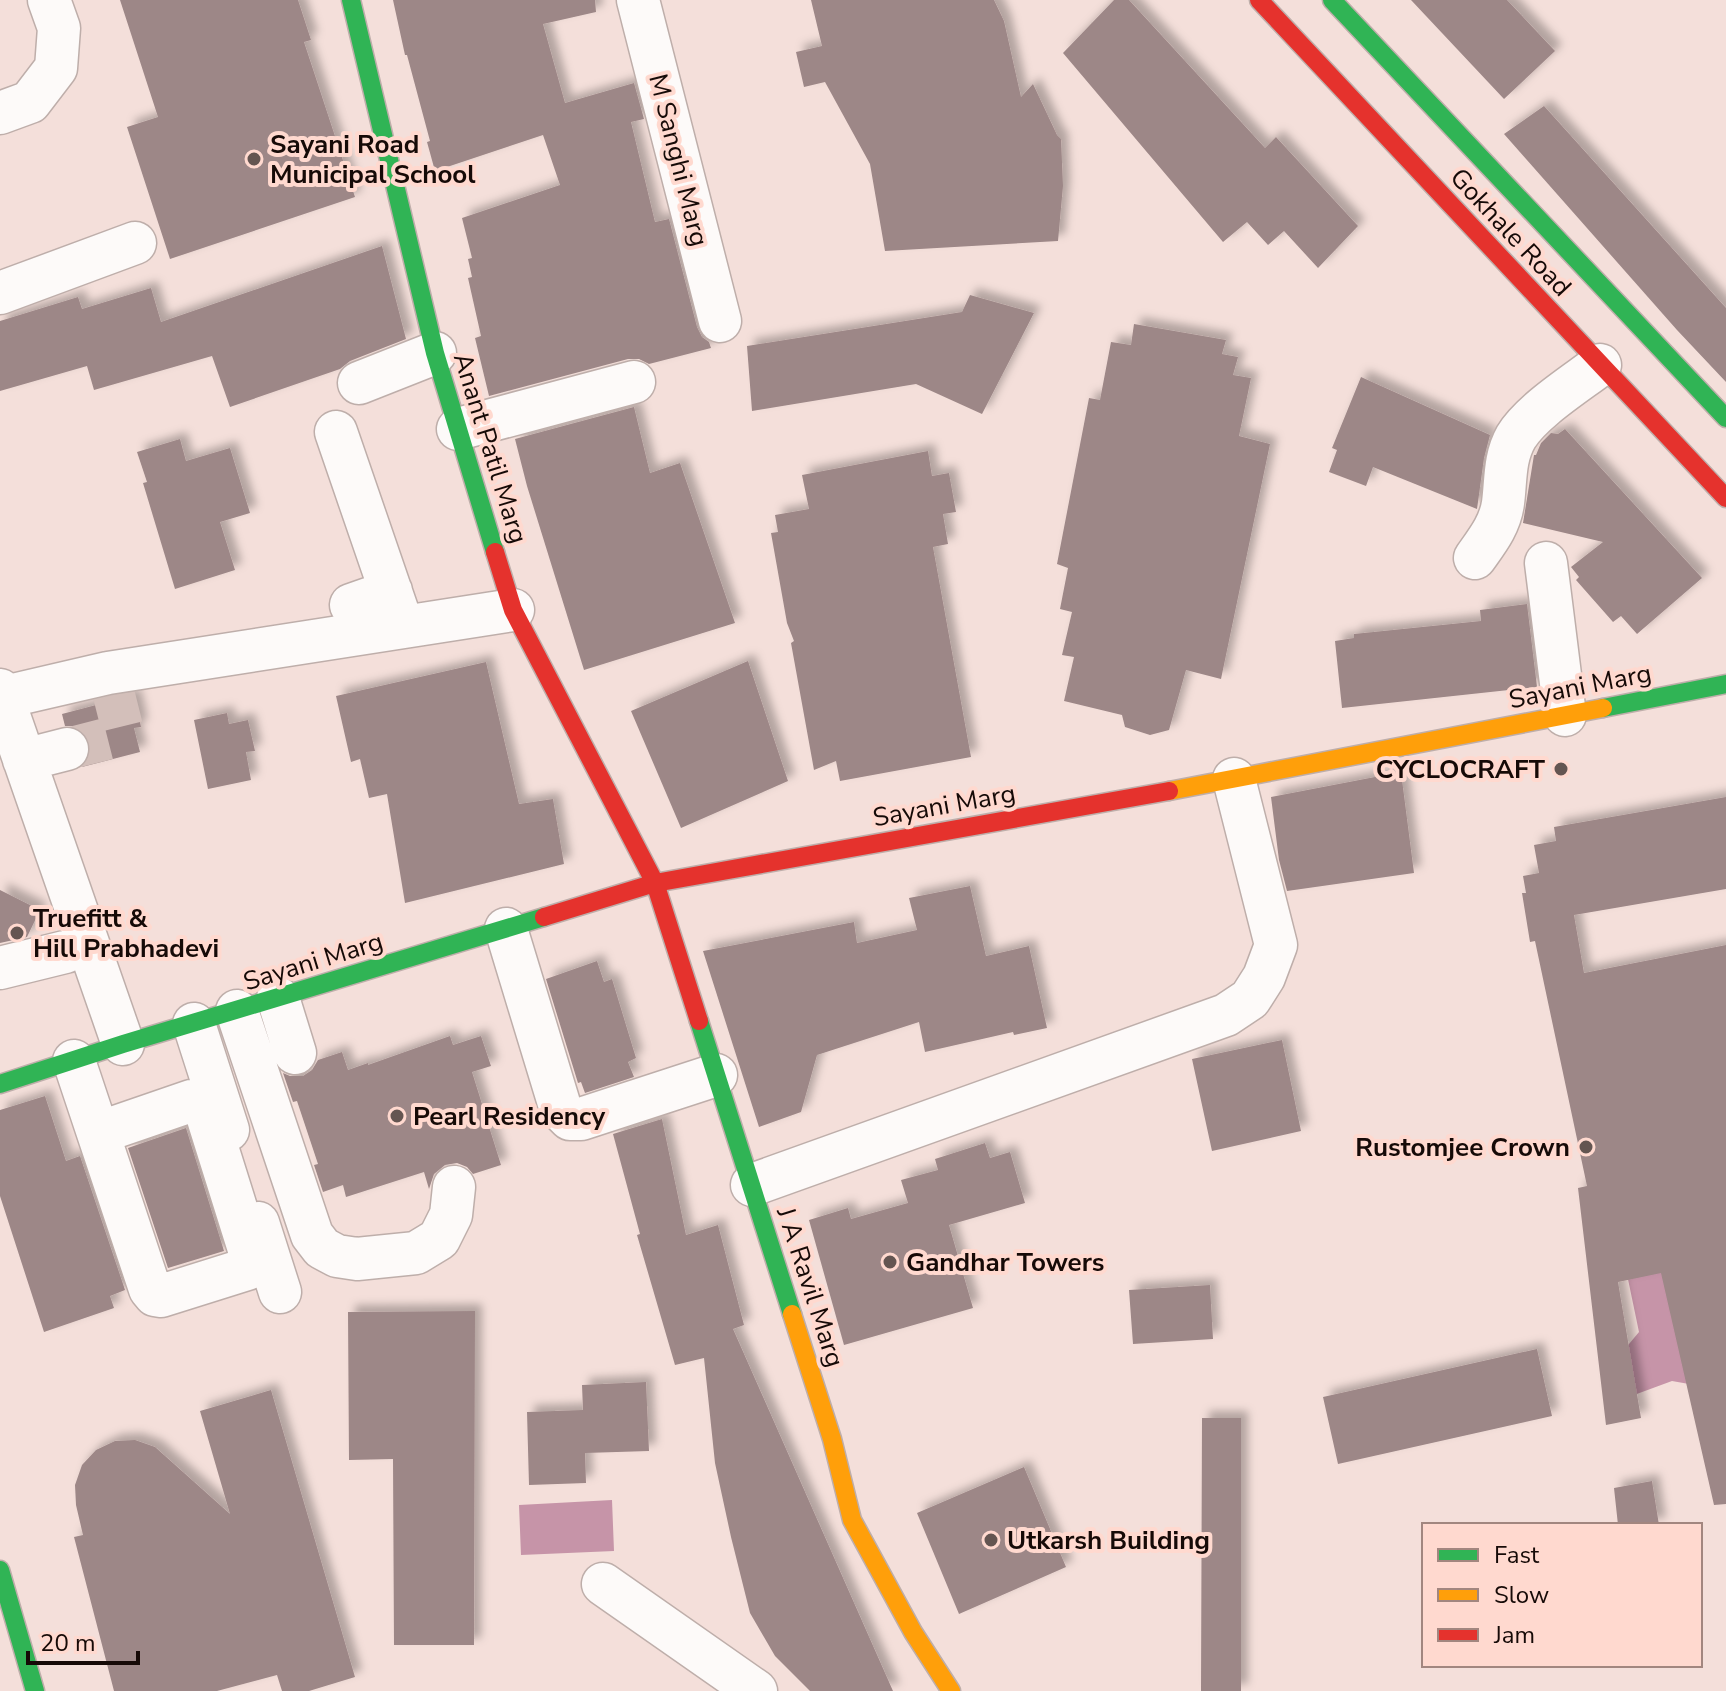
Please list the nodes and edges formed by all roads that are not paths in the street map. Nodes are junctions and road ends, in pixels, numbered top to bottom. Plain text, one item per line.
1 (49, 0) edge
2 (351, 0) edge
3 (638, 0) edge
4 (1259, 0) edge
5 (1332, 0) edge
6 (0, 113) edge
7 (135, 243) dead end
8 (0, 293) edge
9 (720, 321) dead end
10 (435, 353) junction
11 (1600, 365) junction
12 (634, 382) dead end
13 (359, 383) dead end
14 (1726, 418) edge
15 (458, 429) junction
16 (336, 432) dead end
17 (1726, 498) edge
18 (1475, 558) dead end
19 (1546, 563) dead end
20 (351, 605) dead end
21 (397, 609) junction
22 (513, 610) junction
23 (1726, 684) edge
24 (1, 695) edge
25 (1565, 715) junction
26 (67, 749) tunnel mouth
27 (12, 771) edge
28 (1234, 779) junction
29 (655, 883) junction
30 (506, 929) junction
31 (65, 952) junction
32 (0, 968) edge
33 (278, 998) junction
34 (237, 1011) junction
35 (194, 1024) junction
36 (98, 1053) junction
37 (295, 1053) dead end
38 (716, 1075) junction
39 (0, 1084) edge
40 (98, 1133) junction
41 (752, 1185) junction
42 (454, 1187) dead end
43 (280, 1292) dead end
44 (0, 1570) edge
45 (603, 1584) dead end
46 (35, 1691) edge
47 (756, 1691) edge
48 (951, 1691) edge

1 - 6 street
2 - 10 main road, Anant Patil Marg
3 - 9 street, M Sanghi Marg
4 - 11 main road, Gokhale Road
5 - 14 main road, Gokhale Road
7 - 8 street
10 - 13 street
10 - 15 main road, Anant Patil Marg
11 - 17 main road, Gokhale Road
11 - 18 street
12 - 15 street
15 - 22 main road, Anant Patil Marg
16 - 21 street
19 - 25 street
20 - 21 street
21 - 22 street
21 - 24 street
22 - 29 main road, Anant Patil Marg
23 - 25 main road, Sayani Marg
24 - 27 street
25 - 28 main road, Sayani Marg
26 - 27 street
27 - 31 street
27 - 36 street
28 - 29 main road, Sayani Marg
28 - 41 street
29 - 30 main road, Sayani Marg
29 - 38 main road, J A Ravil Marg
30 - 33 main road, Sayani Marg
30 - 38 street
31 - 32 street
31 - 36 street
33 - 34 main road, Sayani Marg
33 - 37 street
34 - 35 main road, Sayani Marg
34 - 42 street
35 - 36 main road, Sayani Marg
35 - 43 street
36 - 39 main road, Sayani Marg
36 - 40 street
38 - 41 main road, J A Ravil Marg
40 - 40 street
41 - 48 main road, J A Ravil Marg
44 - 46 main road
45 - 47 street

